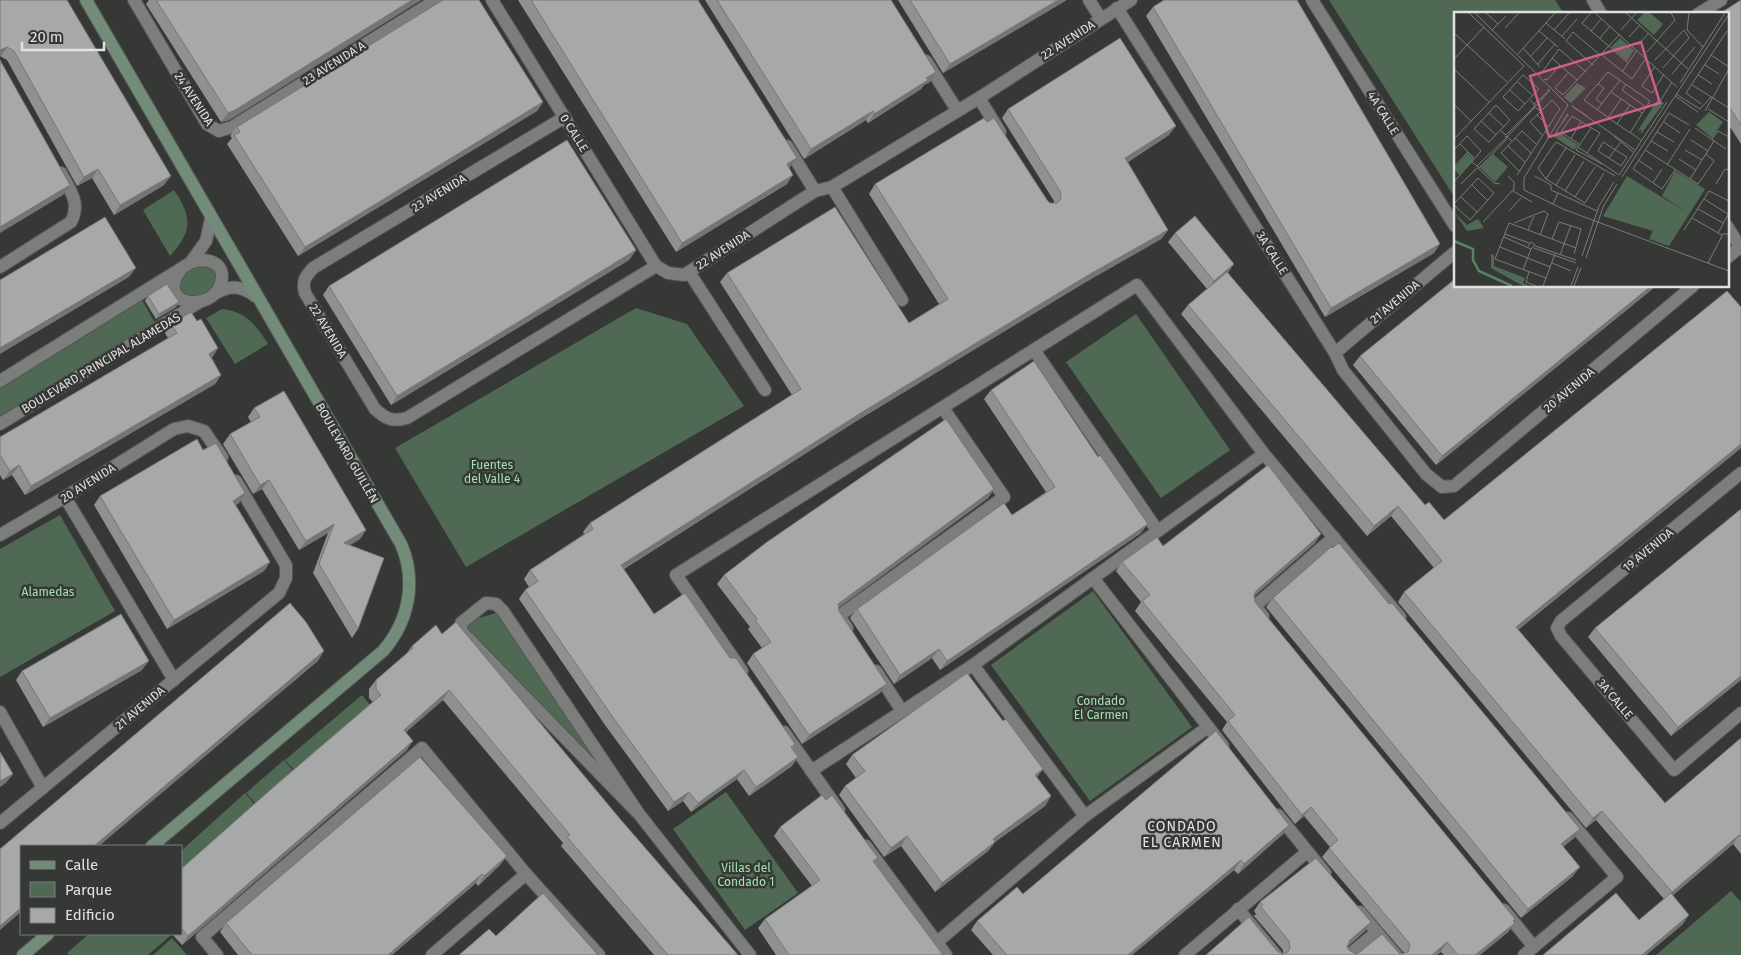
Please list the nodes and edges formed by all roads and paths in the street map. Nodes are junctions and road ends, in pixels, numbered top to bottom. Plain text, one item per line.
1 (86, 0) edge
2 (134, 0) edge
3 (436, 0) edge
4 (492, 0) edge
5 (1089, 0) edge
6 (1131, 0) edge
7 (1312, 0) edge
8 (1592, 0) edge
9 (1721, 0) edge
10 (1117, 8) junction
11 (1600, 12) edge
12 (1701, 12) edge
13 (1101, 18) junction
14 (920, 51) edge
15 (979, 98) junction
16 (957, 110) junction
17 (565, 118) junction
18 (232, 127) joint
19 (779, 133) edge
20 (1005, 139) edge
21 (56, 164) edge
22 (832, 187) junction
23 (815, 191) junction
24 (210, 218) junction
25 (1454, 224) edge
26 (1728, 228) edge
27 (1740, 248) edge
28 (1454, 253) edge
29 (1728, 257) edge
30 (186, 266) junction
31 (656, 266) junction
32 (0, 267) edge
33 (313, 268) joint
34 (689, 272) junction
35 (1691, 288) edge
36 (255, 296) junction
37 (205, 299) junction
38 (902, 300) dead end
39 (1034, 350) junction
40 (1335, 353) junction
41 (0, 381) edge
42 (765, 390) dead end
43 (943, 408) junction
44 (0, 424) edge
45 (1264, 454) junction
46 (1741, 473) edge
47 (1442, 487) joint
48 (65, 497) junction
49 (1157, 530) junction
50 (1, 533) edge
51 (1334, 537) junction
52 (1093, 578) junction
53 (279, 593) joint
54 (1274, 628) edge
55 (1409, 628) edge
56 (1557, 628) joint
57 (855, 640) edge
58 (871, 663) edge
59 (973, 665) junction
60 (174, 680) junction
61 (749, 681) edge
62 (902, 711) junction
63 (0, 712) edge
64 (1741, 713) edge
65 (777, 722) edge
66 (1208, 727) junction
67 (1233, 758) edge
68 (811, 771) junction
69 (43, 788) junction
70 (1270, 805) edge
71 (1560, 809) edge
72 (639, 814) junction
73 (1085, 816) junction
74 (845, 818) edge
75 (0, 823) edge
76 (856, 833) edge
77 (153, 845) edge
78 (1308, 852) junction
79 (526, 874) junction
80 (1333, 881) edge
81 (1497, 902) edge
82 (1352, 903) edge
83 (1238, 909) junction
84 (1377, 932) junction
85 (47, 935) edge
86 (936, 943) junction
87 (1529, 951) edge
88 (23, 955) edge
89 (217, 955) edge
90 (432, 955) edge
91 (599, 955) edge
92 (750, 955) edge
93 (946, 955) edge
94 (1185, 955) edge
95 (1276, 955) edge
96 (1349, 955) edge
97 (1396, 955) edge

1 - 24 main road, BOULEVARD GUILLÉN
2 - 18 street, 24 AVENIDA
3 - 18 street, 23 AVENIDA A
4 - 17 street, 0 CALLE
5 - 13 street
6 - 10 street, 22 AVENIDA
7 - 25 street, 4A CALLE
8 - 11 street
9 - 12 street
10 - 13 street, 22 AVENIDA
10 - 40 street, 3A CALLE
13 - 15 street, 22 AVENIDA
14 - 16 street
15 - 16 street, 22 AVENIDA
15 - 20 street
16 - 22 street, 22 AVENIDA
17 - 31 street, 0 CALLE
17 - 33 street, 23 AVENIDA
19 - 23 street
21 - 32 street
22 - 23 street, 22 AVENIDA
22 - 38 street
23 - 34 street, 22 AVENIDA
24 - 30 street
24 - 36 main road, BOULEVARD GUILLÉN
26 - 27 street
27 - 29 street
28 - 40 street, 21 AVENIDA
30 - 37 street, BOULEVARD PRINCIPAL ALAMEDAS
30 - 37 street, BOULEVARD PRINCIPAL ALAMEDAS
30 - 41 street
31 - 33 street, 22 AVENIDA
31 - 34 street, 22 AVENIDA
34 - 42 street
35 - 47 street, 20 AVENIDA
36 - 37 street
36 - 77 main road, BOULEVARD GUILLÉN
37 - 44 street, BOULEVARD PRINCIPAL ALAMEDAS
39 - 43 street
39 - 45 street
39 - 49 street
40 - 47 street, 3A CALLE
43 - 57 street
43 - 61 street
45 - 49 street
45 - 51 street
46 - 56 street, 19 AVENIDA
48 - 50 street, 20 AVENIDA
48 - 53 street, 20 AVENIDA
48 - 60 street
49 - 52 street
51 - 54 street
51 - 55 street
52 - 59 street
52 - 66 street
53 - 60 street, 21 AVENIDA
56 - 64 street, 3A CALLE
58 - 62 street
59 - 62 street
59 - 73 street
60 - 69 street, 21 AVENIDA
62 - 68 street
63 - 69 street
65 - 68 street
66 - 67 street
66 - 73 street
68 - 74 street
69 - 75 street, 21 AVENIDA
70 - 78 street
71 - 87 street
72 - 72 street
72 - 92 street
73 - 86 street
76 - 86 street
78 - 80 street
78 - 83 street
79 - 89 street
79 - 90 street
79 - 91 street
81 - 87 street
82 - 84 street
83 - 94 street
83 - 95 street
84 - 96 street
84 - 97 street
85 - 88 main road
86 - 93 street

